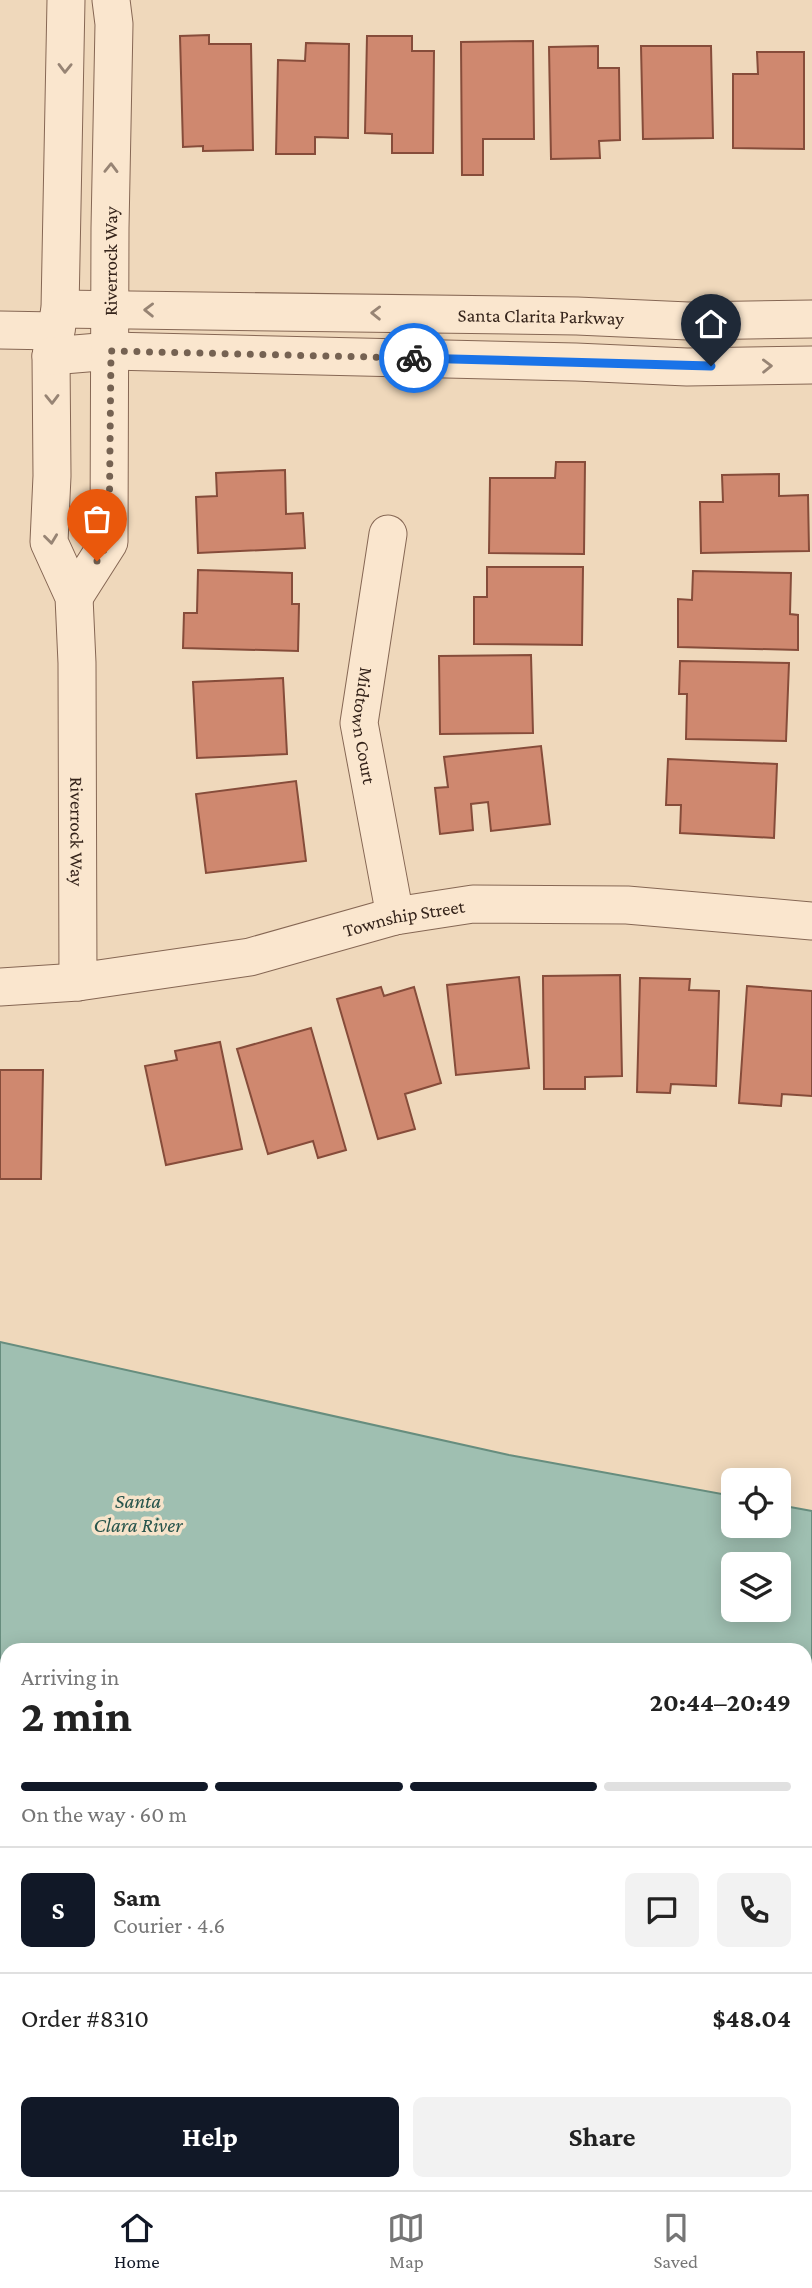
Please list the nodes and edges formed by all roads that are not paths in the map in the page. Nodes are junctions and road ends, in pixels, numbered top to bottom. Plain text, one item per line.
1 (66, 0) edge
2 (111, 0) edge
3 (111, 310) junction
4 (812, 319) edge
5 (0, 330) edge
6 (56, 332) junction
7 (111, 351) junction
8 (812, 365) edge
9 (52, 476) junction
10 (110, 477) junction
11 (388, 534) dead end
12 (74, 597) junction
13 (395, 916) junction
14 (812, 921) edge
15 (78, 982) junction
16 (0, 987) edge

1 -> 6 street, Riverrock Way
3 -> 2 street, Riverrock Way
4 -> 3 street, Santa Clarita Parkway
3 - 6 street, Santa Clarita Parkway
3 - 7 street, Riverrock Way
5 - 6 street, Santa Clarita Parkway
6 - 7 street, Santa Clarita Parkway
6 -> 9 street, Riverrock Way
7 -> 8 street, Santa Clarita Parkway
7 - 10 street, Riverrock Way
9 - 10 street
9 -> 12 street, Riverrock Way
10 - 12 street, Riverrock Way
11 - 13 street, Midtown Court
12 - 15 street, Riverrock Way
13 - 14 street, Township Street
13 - 15 street, Township Street
15 - 16 street, Township Street

